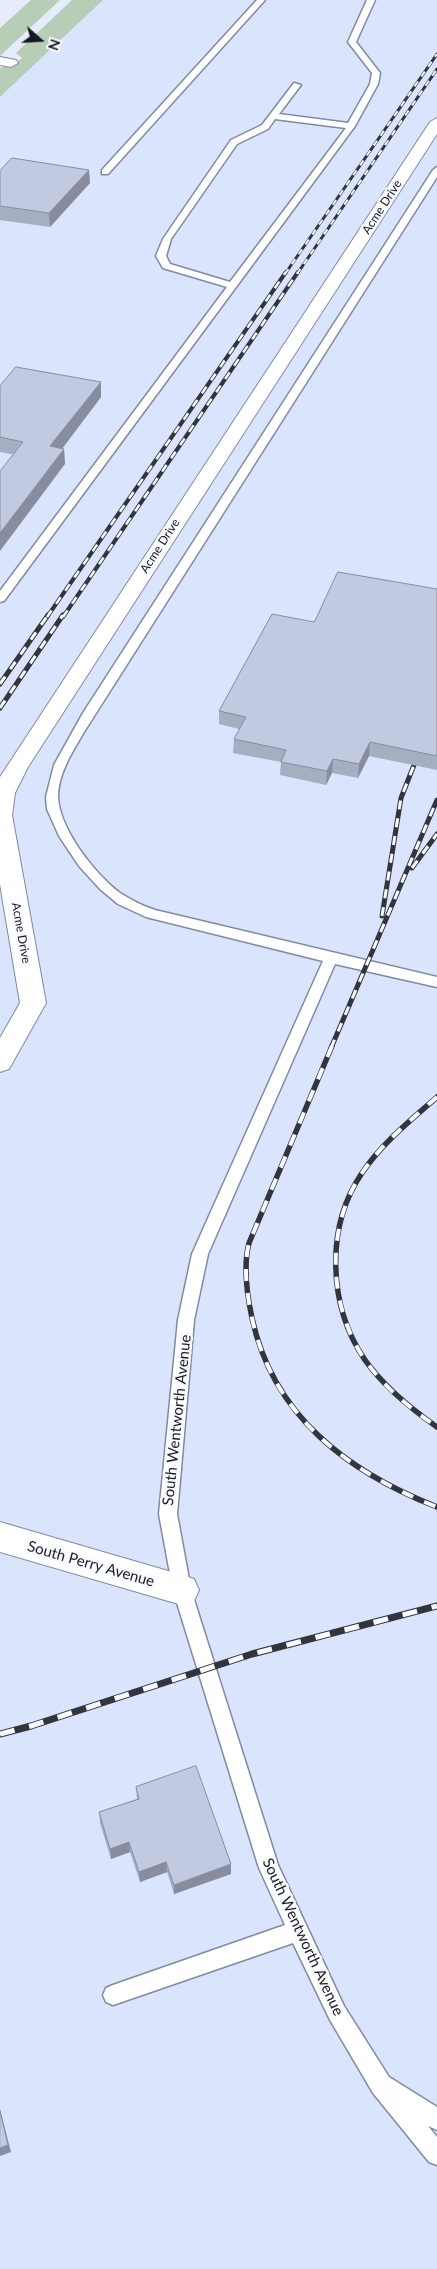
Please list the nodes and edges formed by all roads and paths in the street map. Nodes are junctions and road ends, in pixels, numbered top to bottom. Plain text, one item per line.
1 (261, 0) edge
2 (371, 0) edge
3 (297, 85) dead end
4 (273, 116) junction
5 (437, 122) edge
6 (351, 126) junction
7 (437, 170) edge
8 (105, 172) dead end
9 (234, 286) junction
10 (0, 599) edge
11 (331, 958) junction
12 (437, 982) edge
13 (0, 1062) edge
14 (0, 1537) edge
15 (182, 1590) junction
16 (298, 1931) junction
17 (114, 1996) dead end
18 (381, 2085) junction
19 (437, 2119) edge
20 (437, 2154) edge

1 - 8 lane
2 - 6 lane
3 - 4 lane
4 - 6 lane
4 - 9 lane
5 - 13 street, Acme Drive
6 - 9 lane
7 - 11 lane
9 - 10 lane
11 - 12 lane
11 - 15 lane, South Wentworth Avenue
14 - 15 street, South Perry Avenue
15 - 16 lane, South Wentworth Avenue
16 - 17 lane
16 - 18 lane, South Wentworth Avenue
18 - 19 lane
18 - 20 lane, South Wentworth Avenue

